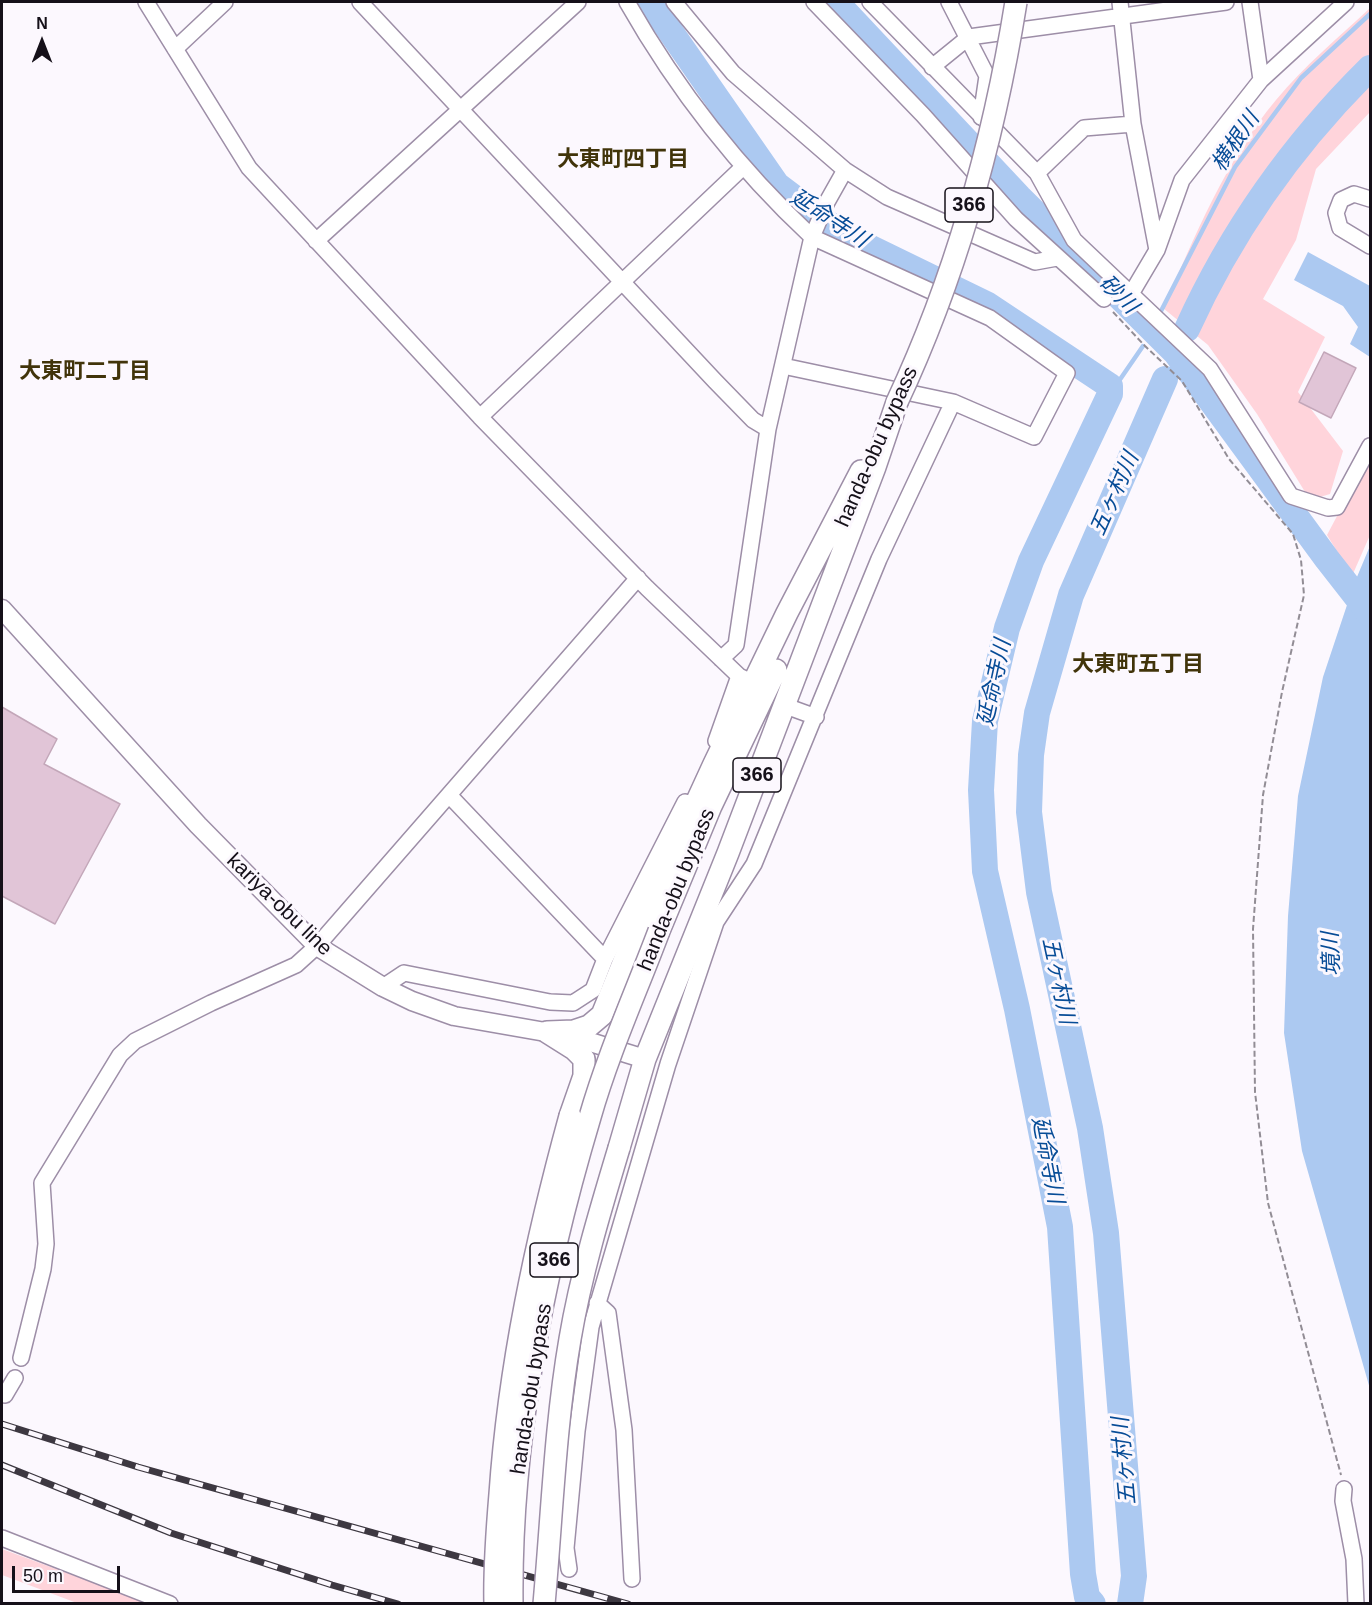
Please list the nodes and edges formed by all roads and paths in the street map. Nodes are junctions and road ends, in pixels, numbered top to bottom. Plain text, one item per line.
1 (146, 2) edge
2 (225, 2) edge
3 (360, 2) edge
4 (578, 2) edge
5 (627, 2) edge
6 (674, 2) edge
7 (814, 2) edge
8 (870, 2) edge
9 (949, 2) edge
10 (1016, 2) edge
11 (1226, 2) edge
12 (1250, 2) edge
13 (1346, 2) edge
14 (1121, 8) edge
15 (969, 37) junction
16 (175, 49) junction
17 (932, 66) junction
18 (1261, 80) junction
19 (462, 109) junction
20 (981, 117) junction
21 (1133, 124) junction
22 (742, 168) junction
23 (845, 170) junction
24 (1037, 173) junction
25 (1371, 199) edge
26 (812, 236) junction
27 (1073, 240) junction
28 (316, 241) junction
29 (1371, 246) edge
30 (1157, 250) junction
31 (1057, 258) junction
32 (624, 281) junction
33 (1131, 294) junction
34 (1104, 299) joint
35 (783, 366) junction
36 (897, 402) junction
37 (953, 402) junction
38 (480, 417) junction
39 (768, 429) junction
40 (1371, 446) edge
41 (638, 578) junction
42 (2, 609) edge
43 (721, 659) junction
44 (794, 709) dead end
45 (816, 717) junction
46 (449, 795) junction
47 (317, 946) junction
48 (605, 959) junction
49 (383, 987) junction
50 (548, 1032) junction
51 (645, 1059) junction
52 (597, 1303) junction
53 (21, 1358) dead end
54 (15, 1378) dead end
55 (2, 1393) edge
56 (1344, 1490) joint
57 (2, 1538) edge
58 (569, 1569) dead end
59 (632, 1579) dead end
60 (170, 1604) edge
61 (495, 1604) edge
62 (512, 1604) edge
63 (544, 1604) edge
64 (1356, 1604) edge

1 - 16 street
2 - 16 street
3 - 19 street
4 - 19 street
5 - 22 street
6 - 23 street
7 - 31 street
8 - 17 street
9 - 15 street
10 - 36 highway, handa-obu bypass / 366, bridge
11 - 14 street
12 - 18 street
13 - 18 street
14 - 15 street
14 - 21 street
15 - 17 street
15 - 20 street
16 - 28 street
17 - 20 street
18 - 30 street
19 - 28 street
19 - 32 street
20 - 24 street
21 - 24 street
21 - 30 street
22 - 26 street
22 - 32 street
23 - 26 street
23 - 31 street
24 - 27 street
25 - 29 street
26 - 35 street
26 - 37 street
27 - 31 street
27 - 33 street
28 - 38 street
30 - 33 street
31 - 34 street
32 - 38 street
32 - 39 street
33 - 40 street
34 - 56 path
35 - 37 street
35 - 39 street
36 - 50 highway, 366
36 - 51 highway, 366
36 - 62 highway, handa-obu bypass / 366, bridge
37 - 45 street
38 - 41 street
39 - 43 street
41 - 43 street
41 - 46 street
42 - 47 main road, kariya-obu line
43 - 48 street
44 - 45 street
45 - 52 street
46 - 47 street
46 - 48 street
47 - 49 main road, kariya-obu line
47 - 53 street
48 - 49 street
49 - 50 main road, kariya-obu line
50 - 51 main road, kariya-obu line
50 - 61 highway, 366, bridge
51 - 63 highway, 366, bridge
52 - 58 street
52 - 59 street
54 - 55 street
56 - 64 street
57 - 60 street

